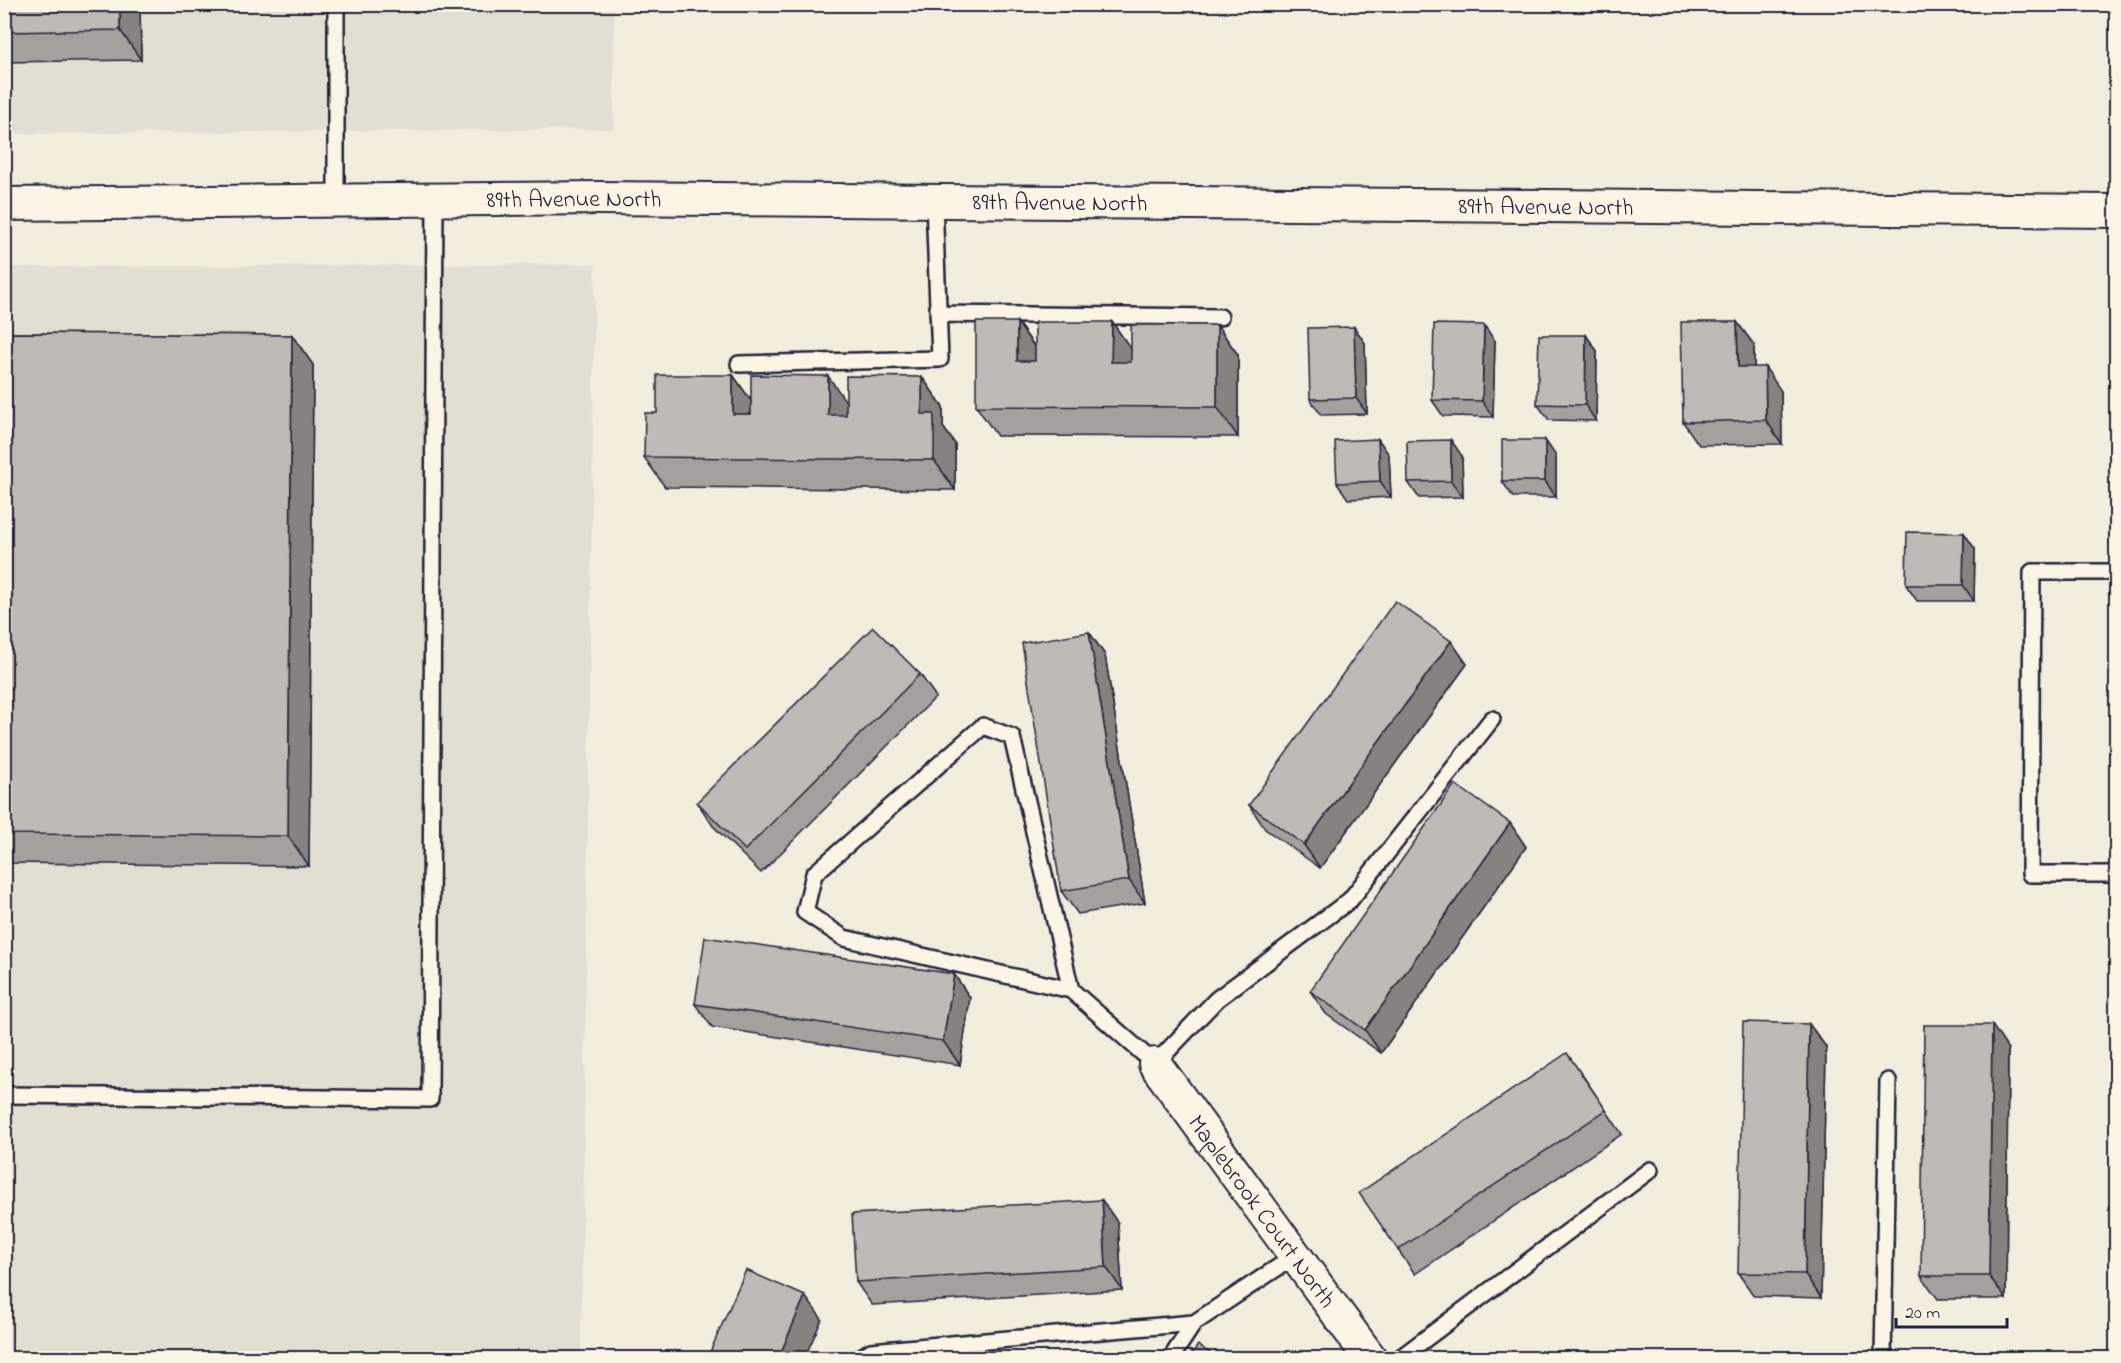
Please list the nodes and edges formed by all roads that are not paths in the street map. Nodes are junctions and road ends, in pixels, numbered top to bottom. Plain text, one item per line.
1 (336, 4) edge
2 (435, 200) junction
3 (336, 201) junction
4 (934, 201) junction
5 (4, 204) edge
6 (2116, 211) edge
7 (938, 314) junction
8 (1220, 317) dead end
9 (739, 364) dead end
10 (2116, 572) edge
11 (1492, 719) dead end
12 (2116, 874) edge
13 (1071, 990) junction
14 (1155, 1064) junction
15 (1887, 1081) dead end
16 (4, 1095) edge
17 (1650, 1170) dead end
18 (1295, 1256) junction
19 (1194, 1323) junction
20 (860, 1359) edge
21 (1171, 1359) edge
22 (1370, 1359) edge
23 (1400, 1359) edge
24 (1883, 1359) edge

1 - 3 lane
2 - 3 street, 89th Avenue North
2 - 4 street, 89th Avenue North
2 - 16 lane
3 - 5 street, 89th Avenue North
4 - 6 street, 89th Avenue North
4 - 7 lane
7 - 8 lane
7 - 9 lane
10 - 12 lane
11 - 14 lane
13 - 13 lane
13 - 14 lane
14 - 18 street, Maplebrook Court North
15 - 24 lane
17 - 23 lane
18 - 19 lane
18 - 22 street, Maplebrook Court North
19 - 20 lane
19 - 21 lane

